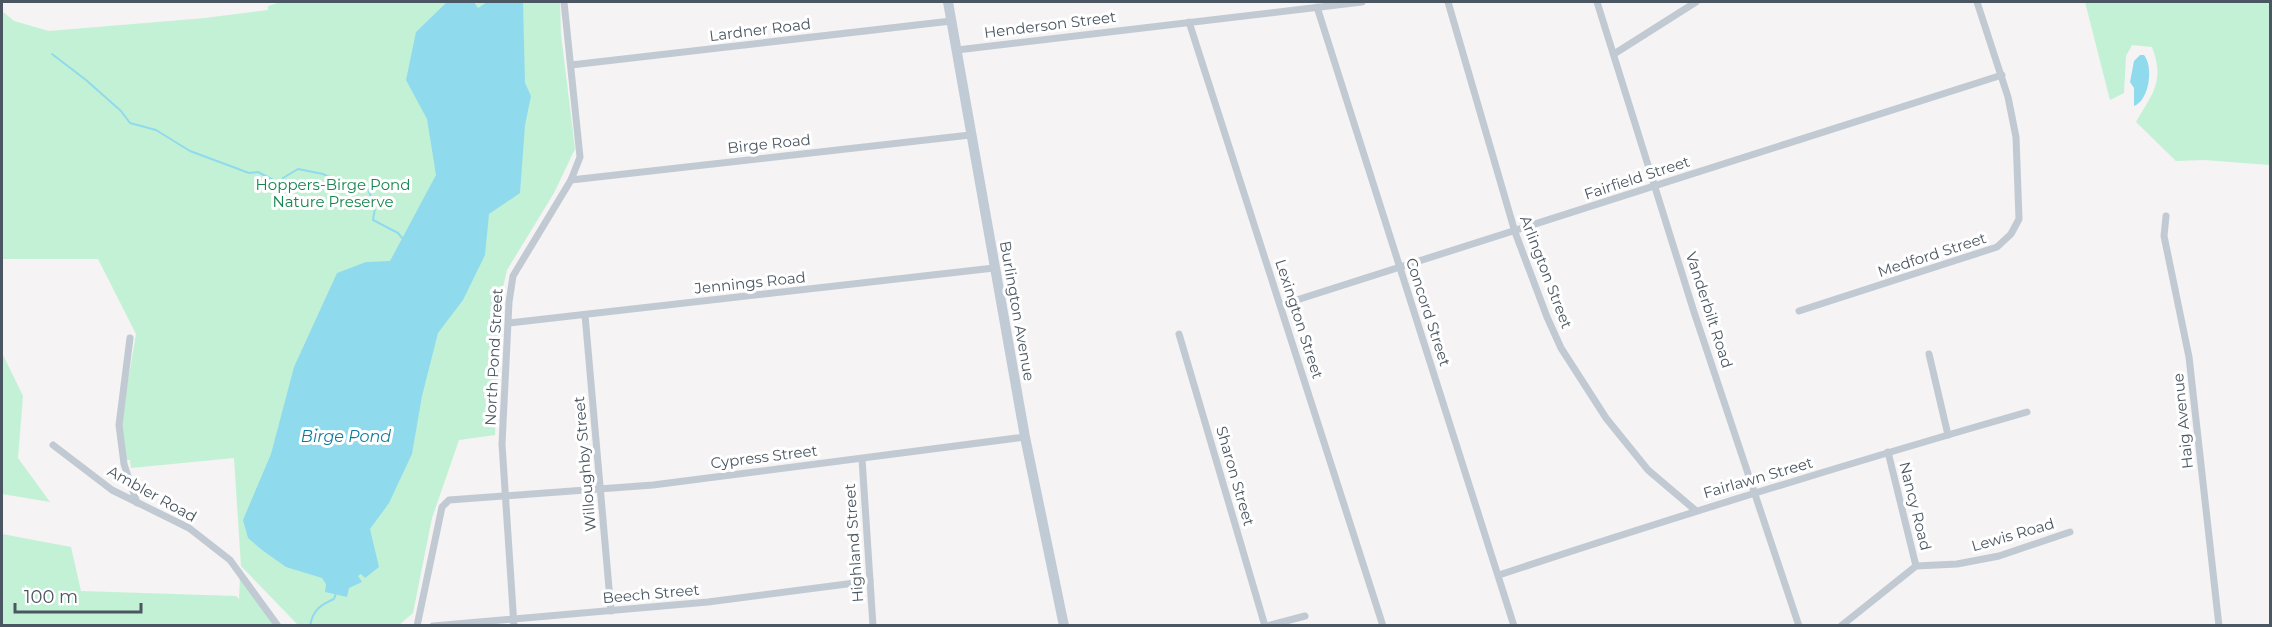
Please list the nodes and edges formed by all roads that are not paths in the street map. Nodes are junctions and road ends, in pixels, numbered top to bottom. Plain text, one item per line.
1 (564, 2) edge
2 (948, 2) edge
3 (1362, 2) edge
4 (1448, 2) edge
5 (1598, 2) edge
6 (1696, 2) edge
7 (1977, 2) edge
8 (1317, 7) junction
9 (951, 21) junction
10 (1190, 22) junction
11 (957, 50) junction
12 (1614, 54) junction
13 (571, 65) junction
14 (2002, 75) junction
15 (970, 135) junction
16 (572, 180) junction
17 (1655, 187) junction
18 (2166, 216) dead end
19 (1515, 232) junction
20 (994, 268) junction
21 (1400, 268) junction
22 (1281, 305) junction
23 (1799, 311) dead end
24 (585, 315) junction
25 (508, 323) junction
26 (1179, 334) dead end
27 (130, 338) dead end
28 (1929, 354) dead end
29 (2026, 412) dead end
30 (1948, 435) junction
31 (1025, 436) junction
32 (53, 446) dead end
33 (1888, 452) junction
34 (862, 459) junction
35 (601, 489) junction
36 (1757, 495) junction
37 (506, 496) junction
38 (137, 503) junction
39 (1695, 510) junction
40 (2070, 532) dead end
41 (1916, 566) junction
42 (1499, 575) junction
43 (870, 581) junction
44 (611, 611) junction
45 (1305, 616) dead end
46 (514, 622) edge
47 (278, 626) edge
48 (417, 626) edge
49 (433, 626) edge
50 (873, 626) edge
51 (1064, 626) edge
52 (1266, 626) edge
53 (1383, 626) edge
54 (1514, 626) edge
55 (1799, 626) edge
56 (1841, 626) edge
57 (2219, 626) edge

1 - 13 street, North Pond Street
2 - 9 main road, Burlington Avenue
3 - 8 street, Henderson Street
4 - 19 street, Arlington Street
5 - 12 street, Vanderbilt Road
6 - 12 street
7 - 14 street, Medford Street
8 - 10 street, Henderson Street
8 - 21 street, Concord Street
9 - 11 main road, Burlington Avenue
9 - 13 street, Lardner Road
10 - 11 street, Henderson Street
10 - 22 street, Lexington Street
11 - 15 main road, Burlington Avenue
12 - 17 street, Vanderbilt Road
13 - 16 street, North Pond Street
14 - 17 street, Fairfield Street
14 - 23 street, Medford Street
15 - 16 street, Birge Road
15 - 20 main road, Burlington Avenue
16 - 25 street, North Pond Street
17 - 19 street, Fairfield Street
17 - 36 street, Vanderbilt Road
18 - 57 street, Haig Avenue
19 - 21 street, Fairfield Street
19 - 39 street, Arlington Street
20 - 24 street, Jennings Road
20 - 31 main road, Burlington Avenue
21 - 22 street, Fairfield Street
21 - 42 street, Concord Street
22 - 53 street, Lexington Street
24 - 25 street, Jennings Road
24 - 35 street, Willoughby Street
25 - 37 street, North Pond Street
26 - 52 street, Sharon Street
27 - 38 street
28 - 30 street
29 - 30 street, Fairlawn Street
30 - 33 street, Fairlawn Street
31 - 34 street, Cypress Street
31 - 51 main road, Burlington Avenue
32 - 38 street, Ambler Road
33 - 36 street, Fairlawn Street
33 - 41 street, Nancy Road
34 - 35 street, Cypress Street
34 - 43 street, Highland Street
35 - 37 street, Cypress Street
35 - 44 street, Willoughby Street
36 - 39 street, Fairlawn Street
36 - 55 street, Vanderbilt Road
37 - 46 street, North Pond Street
37 - 48 street, Cypress Street
38 - 47 street, Ambler Road
39 - 42 street, Fairlawn Street
40 - 41 street, Lewis Road
41 - 56 street
42 - 54 street, Concord Street
43 - 44 street, Beech Street
43 - 50 street, Highland Street
44 - 46 street, Beech Street
45 - 52 street
46 - 49 street, Beech Street

